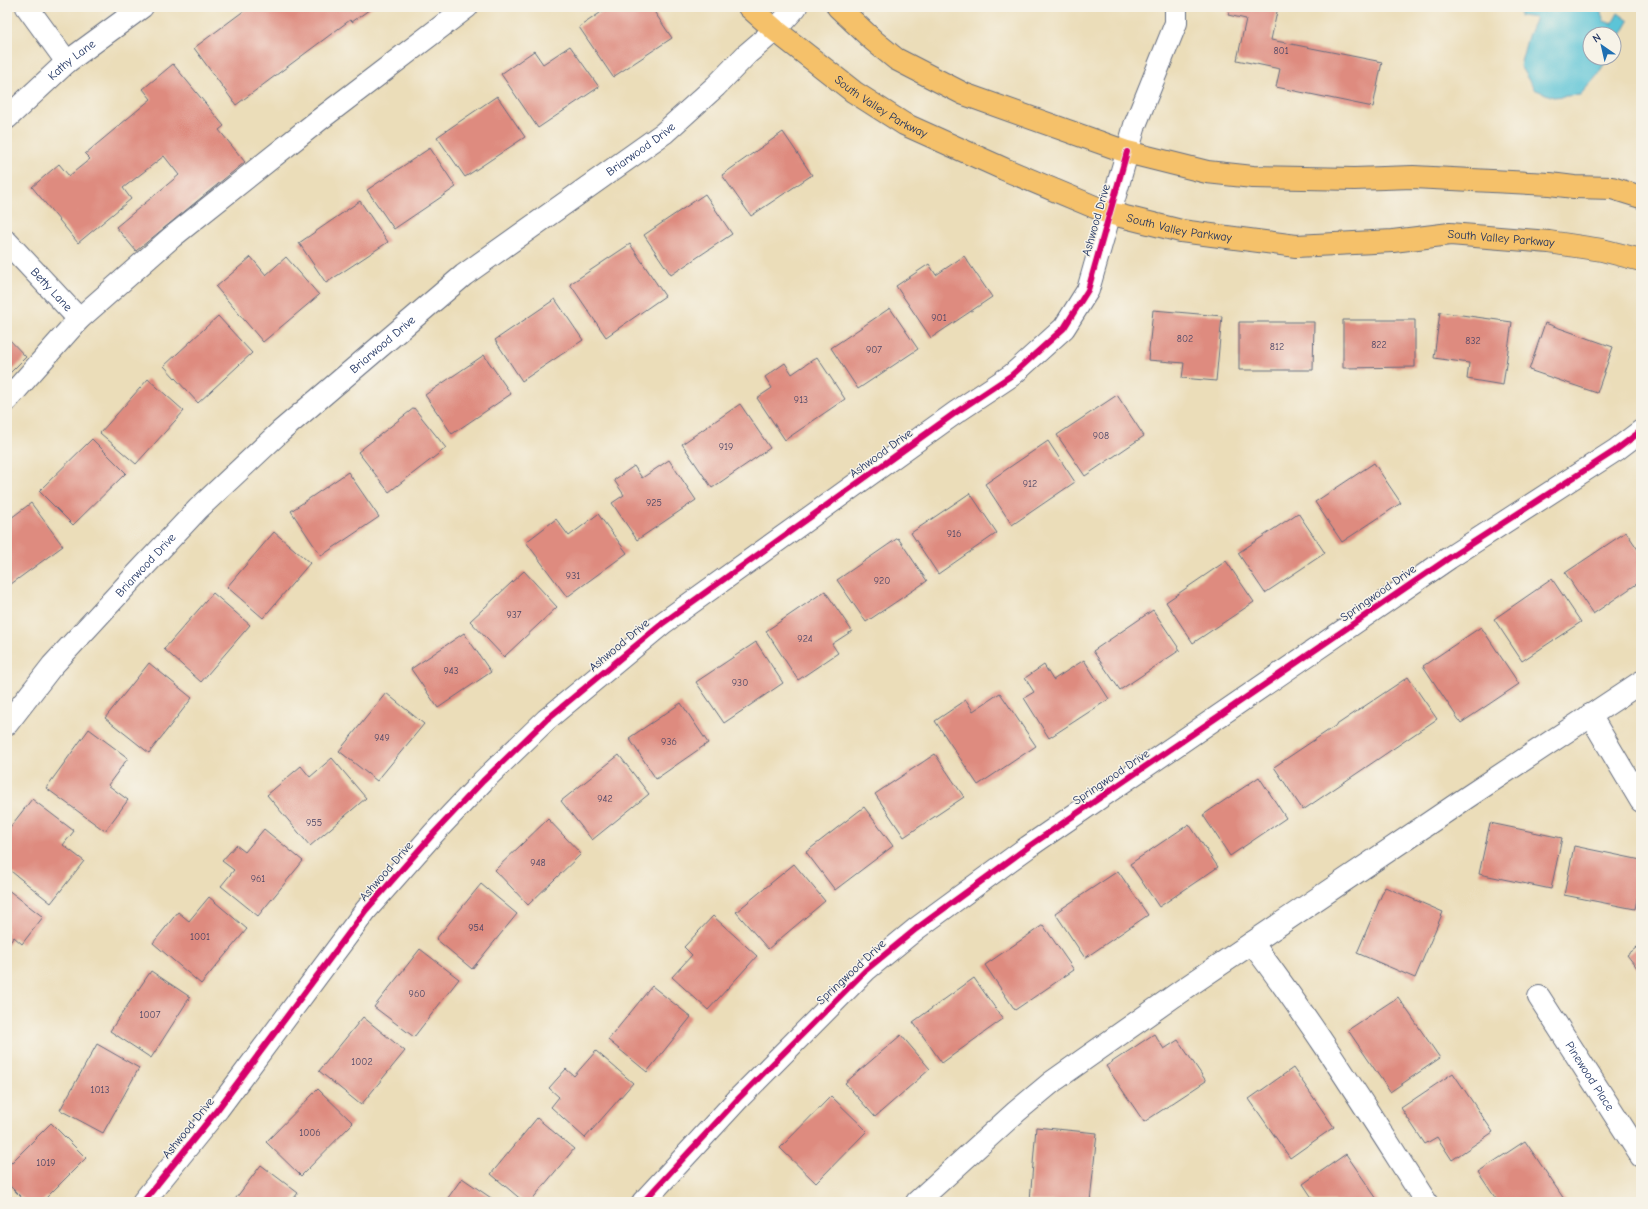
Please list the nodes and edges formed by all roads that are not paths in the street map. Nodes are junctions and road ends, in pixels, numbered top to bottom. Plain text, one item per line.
1 (27, 7) edge
2 (142, 7) edge
3 (467, 7) edge
4 (749, 7) edge
5 (796, 7) edge
6 (838, 7) edge
7 (1176, 7) edge
8 (775, 30) junction
9 (67, 62) junction
10 (7, 118) edge
11 (1127, 152) junction
12 (1641, 197) edge
13 (1109, 213) junction
14 (7, 242) edge
15 (1641, 260) edge
16 (79, 319) junction
17 (7, 400) edge
18 (1641, 431) edge
19 (1641, 682) edge
20 (1590, 715) junction
21 (7, 724) edge
22 (1641, 801) edge
23 (1252, 943) junction
24 (1539, 997) dead end
25 (1641, 1156) edge
26 (143, 1202) edge
27 (643, 1202) edge
28 (917, 1202) edge
29 (1426, 1202) edge

1 - 9 street
2 - 9 street, Kathy Lane
3 - 16 street
4 - 8 main road, South Valley Parkway
5 - 8 street, Briarwood Drive
6 - 11 main road
7 - 11 street, Ashwood Drive
8 - 13 main road, South Valley Parkway
8 - 21 street, Briarwood Drive
9 - 10 street, Kathy Lane
11 - 12 main road
11 - 13 street, Ashwood Drive
13 - 15 main road, South Valley Parkway
13 - 26 street, Ashwood Drive
14 - 16 street, Betty Lane
16 - 17 street
18 - 27 street, Springwood Drive
19 - 20 street
20 - 22 street
20 - 23 street
23 - 28 street
23 - 29 street
24 - 25 street, Pinewood Place

